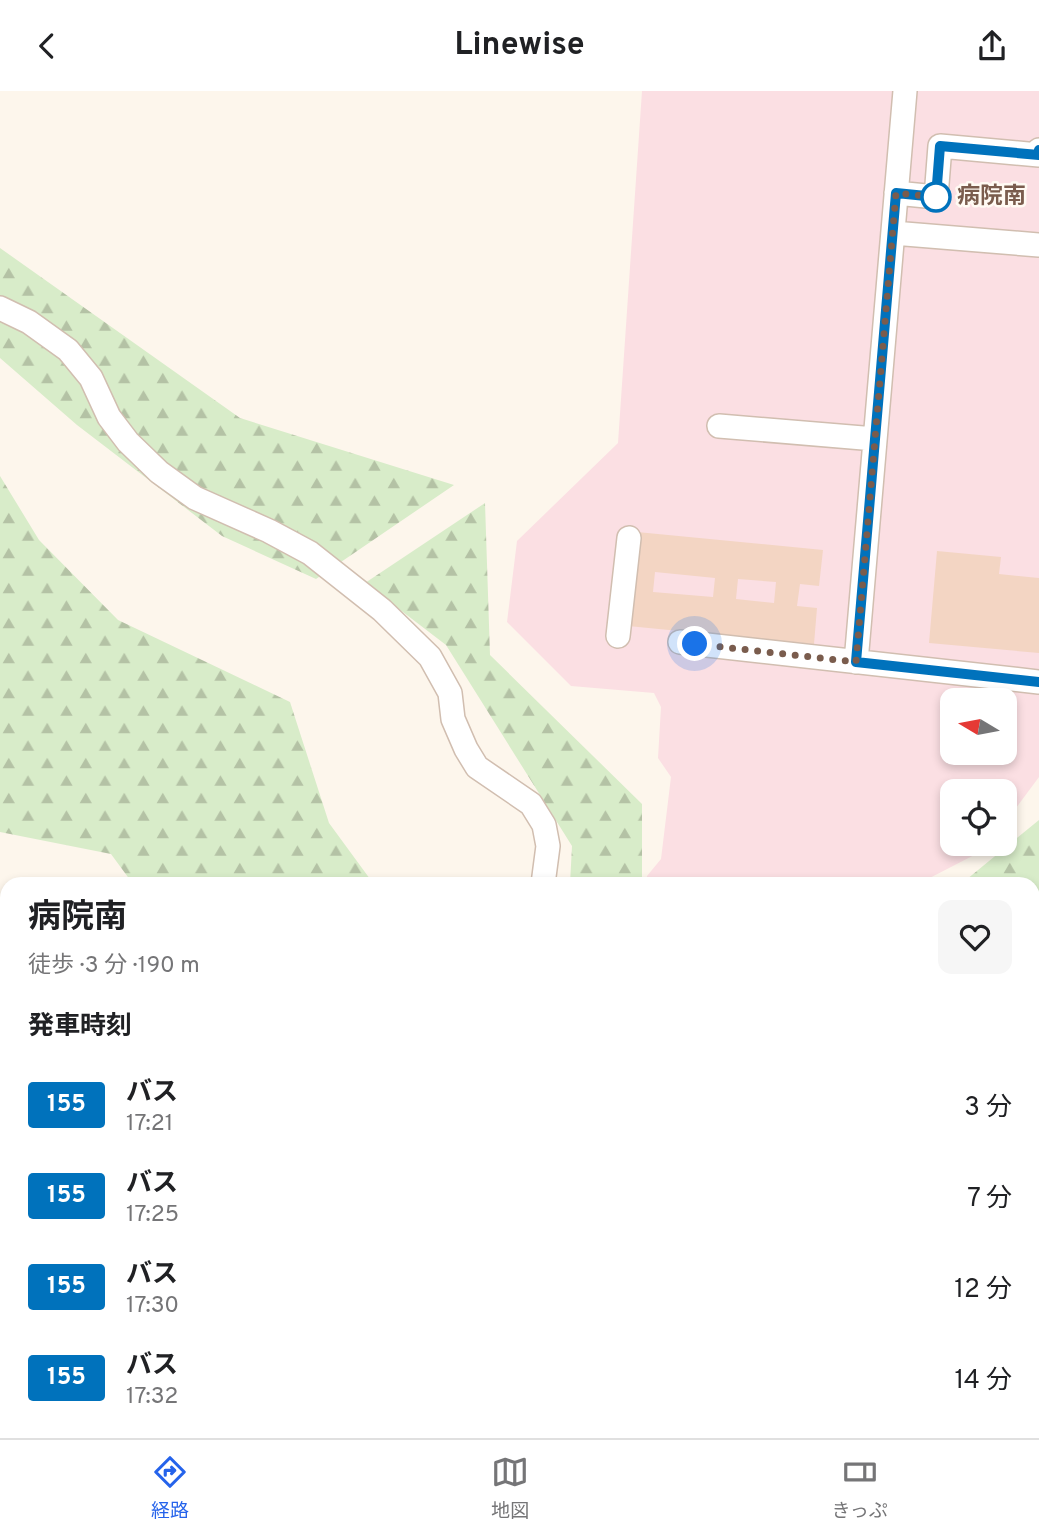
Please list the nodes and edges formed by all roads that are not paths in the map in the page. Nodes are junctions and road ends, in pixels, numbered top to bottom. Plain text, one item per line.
1 (905, 91) edge
2 (1039, 150) edge
3 (896, 193) junction
4 (893, 233) junction
5 (1039, 245) edge
6 (0, 308) edge
7 (719, 426) dead end
8 (875, 439) junction
9 (629, 538) dead end
10 (618, 636) dead end
11 (680, 642) dead end
12 (856, 662) junction
13 (1039, 682) edge
14 (544, 877) edge

1 - 3 lane
2 - 3 lane
3 - 4 lane
4 - 5 lane
4 - 8 lane
6 - 14 lane
7 - 8 lane
8 - 12 lane
9 - 10 lane
11 - 12 lane
12 - 13 lane

